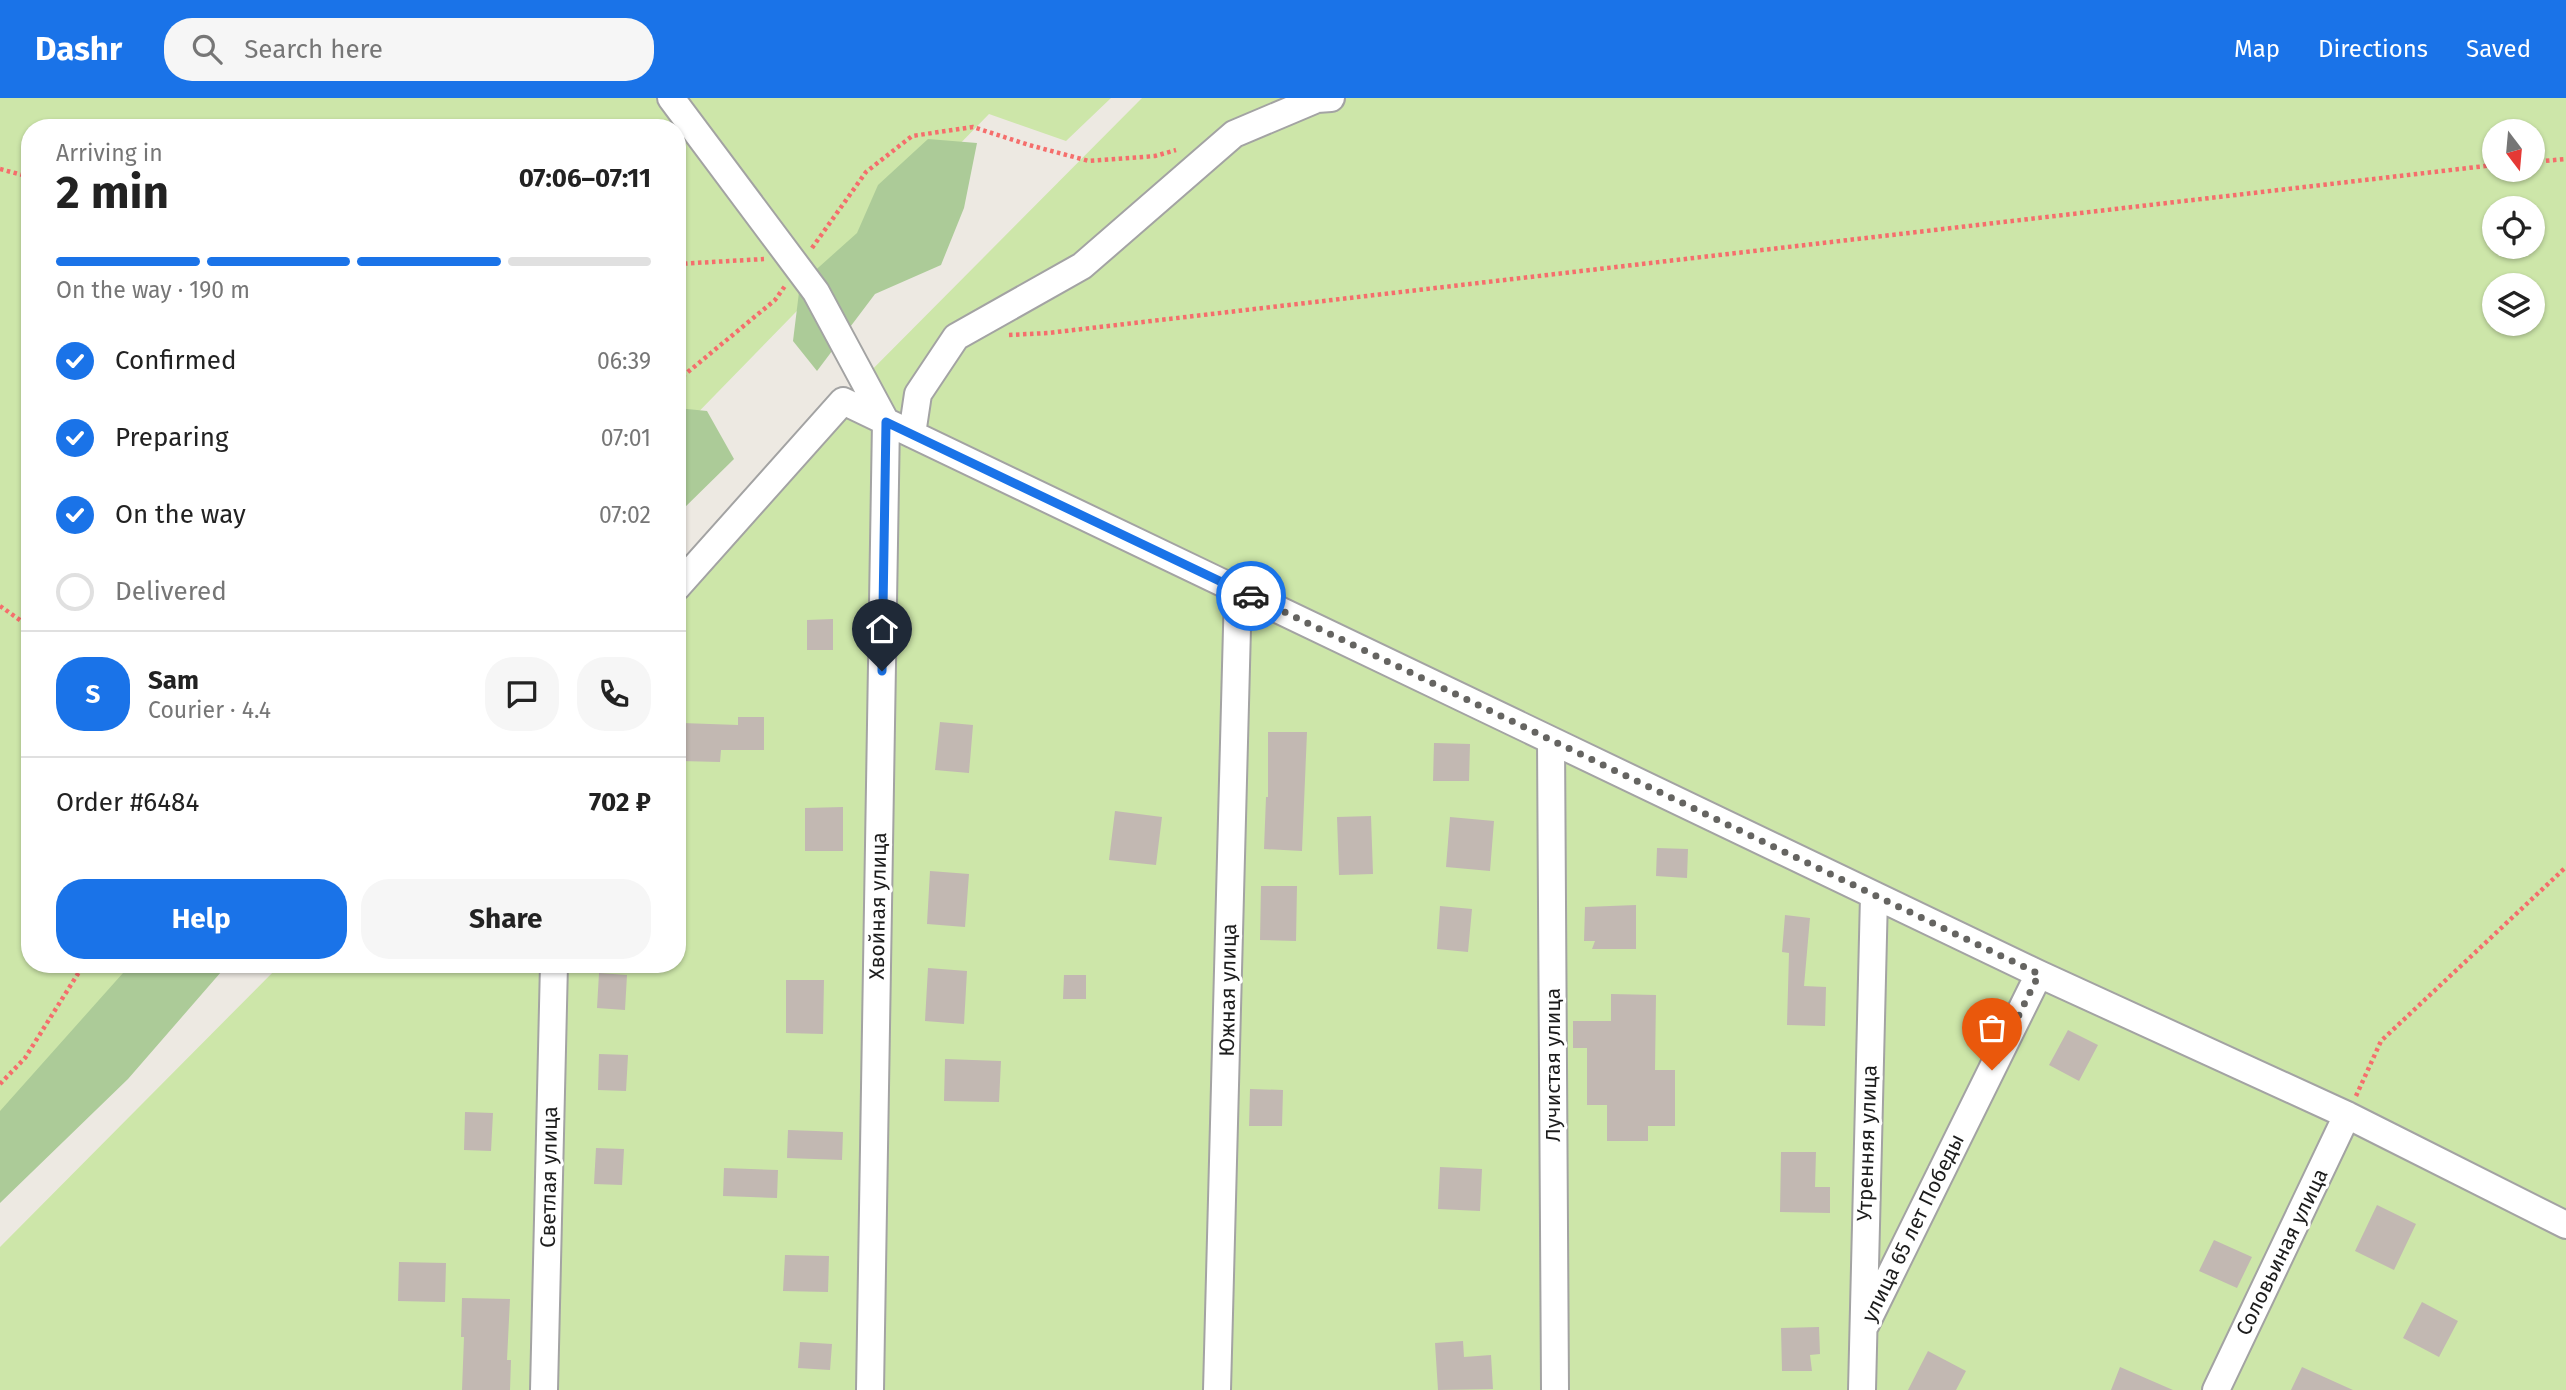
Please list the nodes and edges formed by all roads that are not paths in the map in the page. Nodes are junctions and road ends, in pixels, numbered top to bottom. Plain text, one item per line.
1 (671, 98) edge
2 (1318, 98) edge
3 (1331, 98) edge
4 (886, 422) junction
5 (912, 434) junction
6 (686, 577) edge
7 (1238, 590) junction
8 (1551, 741) junction
9 (1874, 895) junction
10 (554, 973) edge
11 (2039, 974) junction
12 (2347, 1115) junction
13 (2566, 1225) edge
14 (1862, 1331) junction
15 (544, 1390) edge
16 (870, 1390) edge
17 (1217, 1390) edge
18 (1555, 1390) edge
19 (1862, 1390) edge
20 (2216, 1390) edge

1 - 4 street
2 - 3 street
2 - 5 street
4 - 5 street
4 - 6 street
4 - 16 street, Хвойная улица
5 - 7 street
7 - 8 street
7 - 17 street, Южная улица
8 - 9 street
8 - 18 street, Лучистая улица
9 - 11 street
9 - 14 street, Утренняя улица
10 - 15 street, Светлая улица
11 - 12 street
11 - 14 street, улица 65 лет Победы
12 - 13 street
12 - 20 street, Соловьиная улица
14 - 19 street, Утренняя улица

